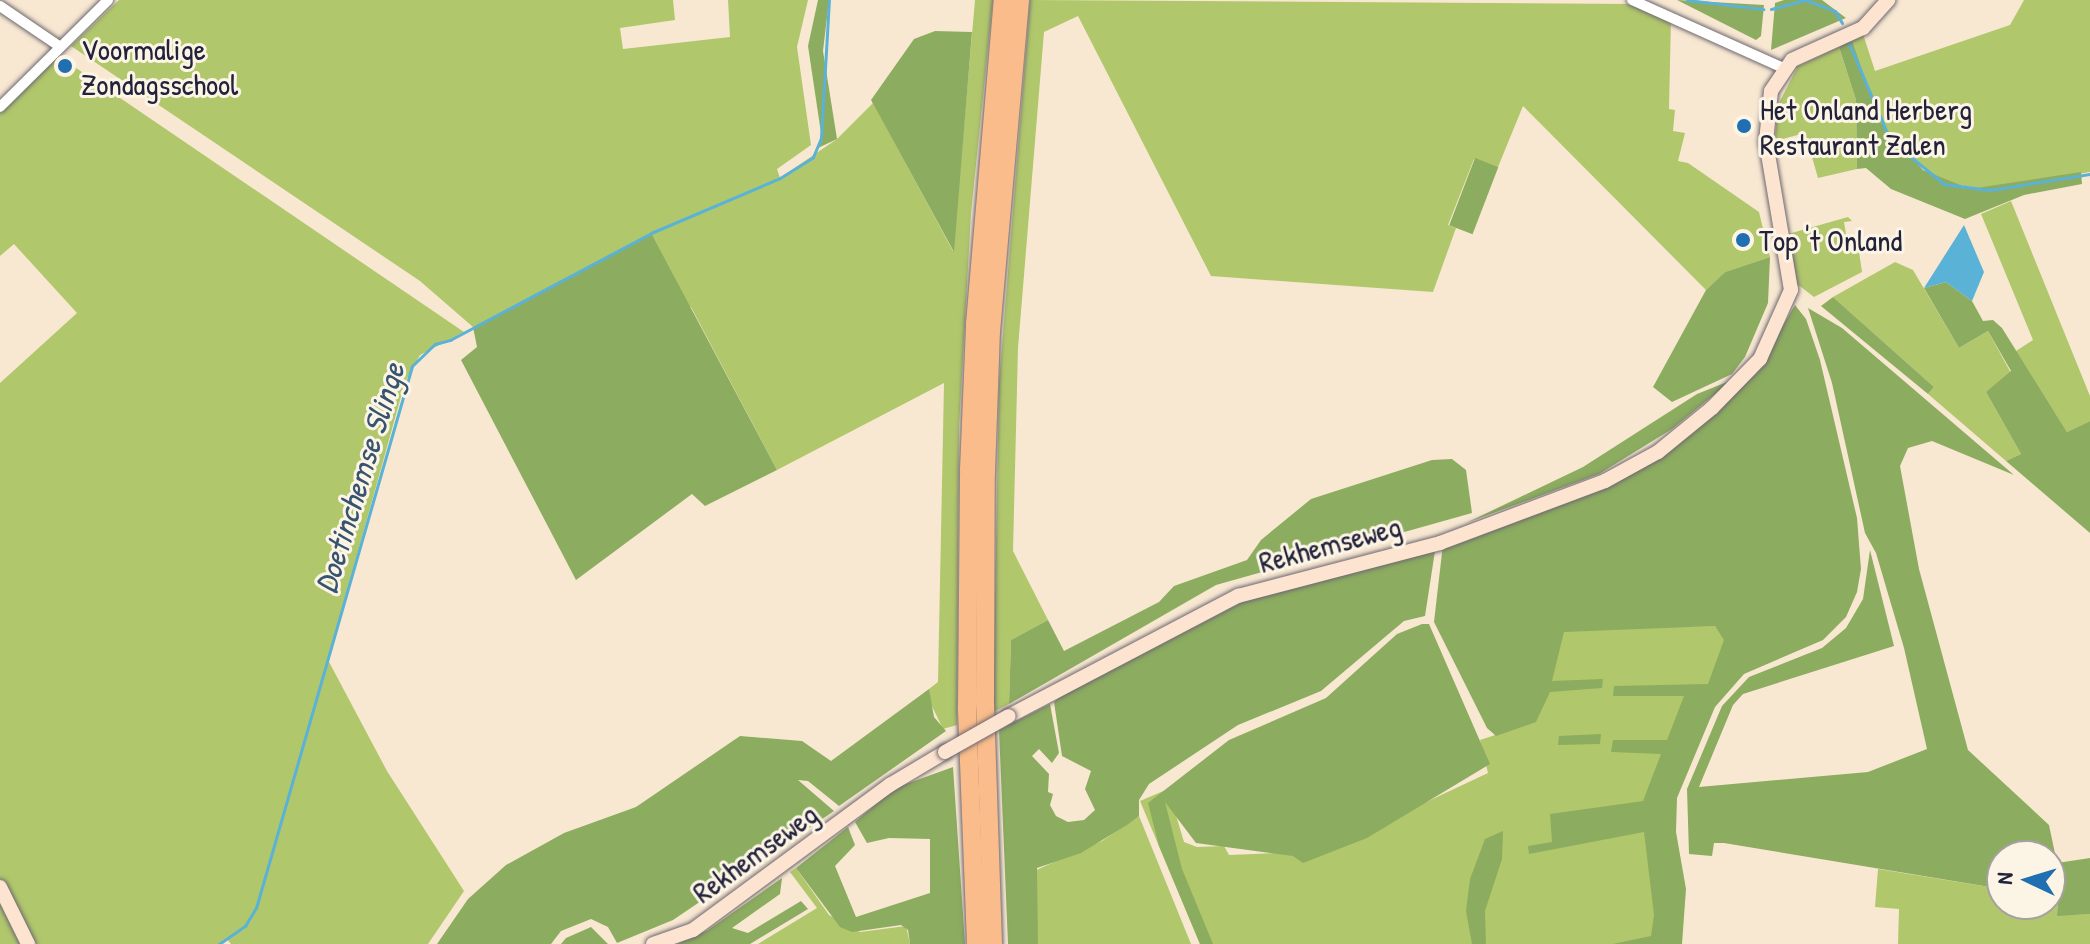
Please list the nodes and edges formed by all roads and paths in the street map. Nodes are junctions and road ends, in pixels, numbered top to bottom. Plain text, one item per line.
1 (108, 0) edge
2 (1003, 0) edge
3 (1020, 0) edge
4 (1632, 0) edge
5 (1888, 0) edge
6 (0, 6) edge
7 (59, 46) junction
8 (1783, 68) junction
9 (0, 107) edge
10 (0, 887) edge
11 (28, 944) edge
12 (653, 944) edge
13 (976, 944) edge
14 (993, 944) edge

1 - 7 street
2 - 13 highway
3 - 14 highway
4 - 8 street
5 - 8 street
6 - 7 street
7 - 9 street
8 - 12 street, Rekhemseweg, bridge
10 - 11 street

